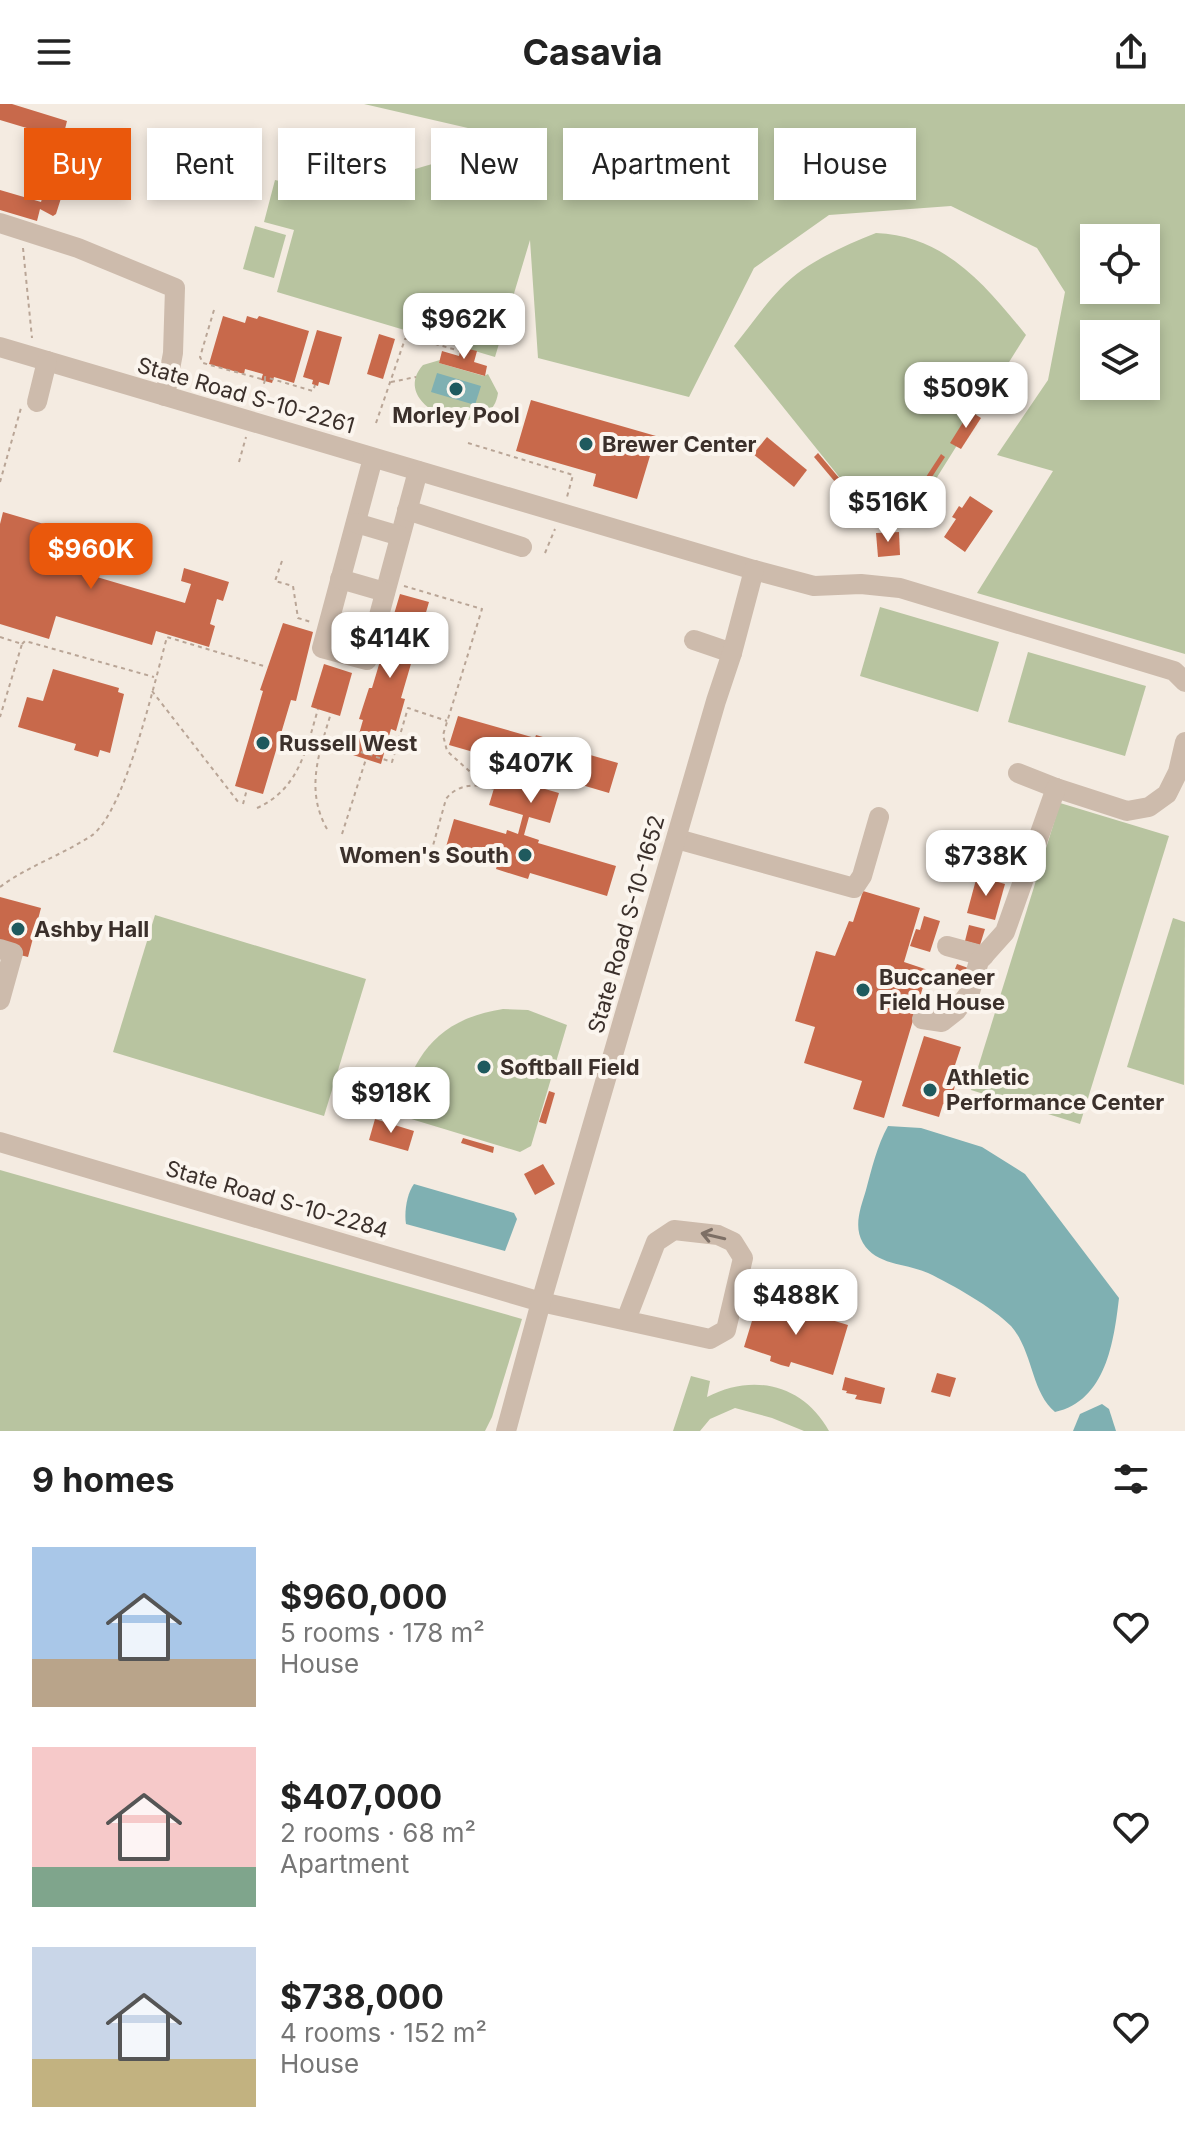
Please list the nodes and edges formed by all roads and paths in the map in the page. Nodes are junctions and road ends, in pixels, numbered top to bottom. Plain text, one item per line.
1 (0, 223) edge
2 (214, 310) dead end
3 (0, 347) edge
4 (460, 351) dead end
5 (47, 361) junction
6 (416, 377) dead end
7 (265, 380) junction
8 (390, 382) junction
9 (315, 385) dead end
10 (165, 396) junction
11 (37, 402) dead end
12 (253, 422) junction
13 (376, 423) dead end
14 (468, 443) dead end
15 (373, 458) junction
16 (239, 462) dead end
17 (418, 471) junction
18 (407, 510) junction
19 (562, 513) junction
20 (356, 523) junction
21 (400, 536) junction
22 (522, 547) dead end
23 (545, 553) dead end
24 (282, 561) dead end
25 (754, 570) junction
26 (340, 579) junction
27 (387, 587) junction
28 (328, 626) junction
29 (0, 637) edge
30 (694, 640) dead end
31 (22, 644) junction
32 (732, 653) junction
33 (267, 667) dead end
34 (156, 678) junction
35 (1185, 682) edge
36 (152, 690) junction
37 (318, 709) dead end
38 (331, 713) dead end
39 (0, 717) edge
40 (447, 721) junction
41 (308, 741) junction
42 (1185, 742) edge
43 (321, 745) junction
44 (366, 759) dead end
45 (1018, 773) dead end
46 (487, 787) junction
47 (1056, 788) junction
48 (247, 789) dead end
49 (494, 789) dead end
50 (239, 803) dead end
51 (243, 804) dead end
52 (257, 808) dead end
53 (879, 817) dead end
54 (327, 829) dead end
55 (342, 834) dead end
56 (677, 839) junction
57 (429, 860) dead end
58 (0, 887) edge
59 (947, 946) dead end
60 (0, 949) edge
61 (984, 956) junction
62 (4, 973) edge
63 (0, 1000) edge
64 (922, 1019) dead end
65 (0, 1142) edge
66 (541, 1302) junction
67 (626, 1320) junction
68 (506, 1431) edge

1 - 10 street
2 - 7 path
3 - 5 street, State Road S-10-2261
4 - 8 path
5 - 10 street, State Road S-10-2261
5 - 11 street
6 - 8 path
7 - 9 path
7 - 12 path
8 - 13 path
10 - 12 street, State Road S-10-2261
12 - 15 street, State Road S-10-2261
12 - 16 path
14 - 19 path
15 - 17 street, State Road S-10-2261
15 - 20 street
17 - 18 street
17 - 19 street, State Road S-10-2261
18 - 21 street
18 - 22 street
19 - 23 path
19 - 25 street, State Road S-10-2261
20 - 21 street
20 - 26 street
21 - 27 street
24 - 28 path
25 - 32 street, State Road S-10-1652
25 - 35 street, State Road S-10-2261
26 - 27 street
26 - 28 street
27 - 28 street
27 - 40 path
29 - 31 path
30 - 32 street
31 - 34 path
31 - 39 path
32 - 56 street, State Road S-10-1652
33 - 34 path
34 - 36 path
36 - 50 path
36 - 58 path
37 - 41 path
38 - 43 path
40 - 43 path
40 - 46 path
41 - 43 path
41 - 52 path
42 - 47 street
43 - 54 path
44 - 55 path
45 - 47 street
46 - 49 path
46 - 57 path
47 - 61 street
48 - 51 path
53 - 56 street
56 - 66 street, State Road S-10-1652
59 - 61 street
60 - 62 street
61 - 64 street
62 - 63 street
65 - 66 street, State Road S-10-2284
66 - 67 street, State Road S-10-2284
66 - 68 street, State Road S-10-1652
67 -> 67 street

